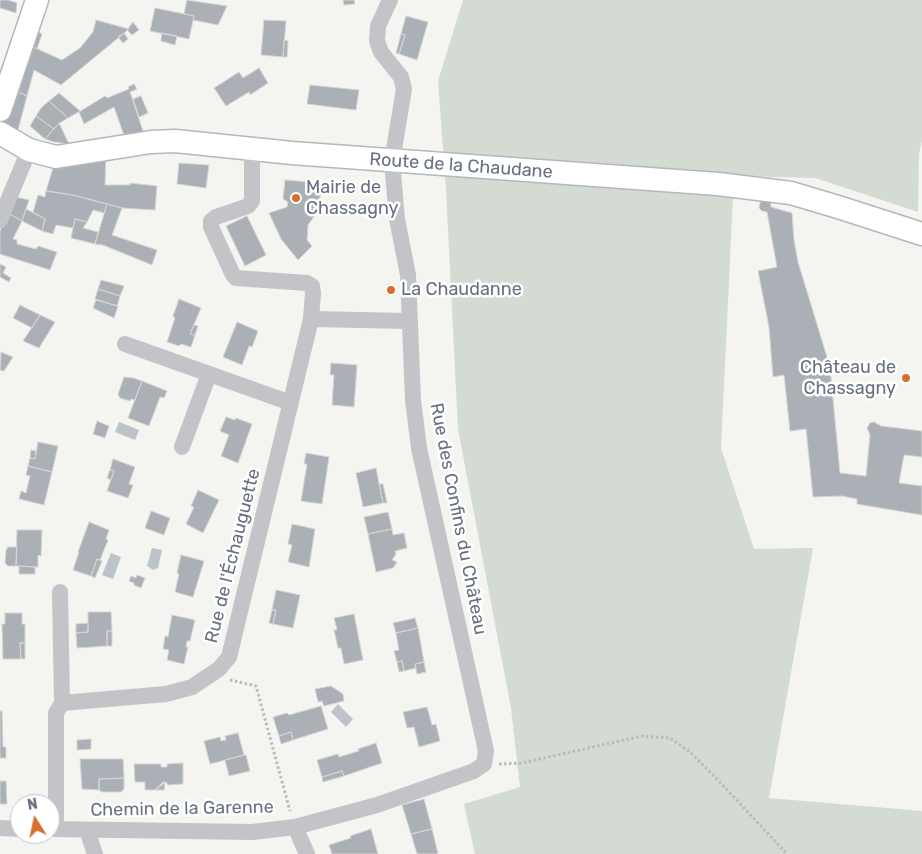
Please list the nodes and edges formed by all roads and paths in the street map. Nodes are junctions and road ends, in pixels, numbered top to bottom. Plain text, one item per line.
1 (37, 0) edge
2 (390, 0) edge
3 (0, 110) edge
4 (0, 132) edge
5 (252, 149) junction
6 (29, 150) junction
7 (392, 160) junction
8 (0, 220) edge
9 (922, 234) edge
10 (311, 320) junction
11 (409, 321) junction
12 (125, 344) dead end
13 (209, 374) junction
14 (292, 403) junction
15 (182, 447) dead end
16 (60, 592) dead end
17 (219, 670) junction
18 (62, 703) junction
19 (484, 764) junction
20 (54, 794) edge
21 (295, 827) junction
22 (60, 829) edge
23 (87, 830) junction
24 (95, 854) edge
25 (307, 854) edge
26 (787, 854) edge

1 - 3 street
2 - 7 street, Rue des Confins du Château
4 - 6 street, Route de la Chaudane
5 - 6 street, Route de la Chaudane
5 - 7 street, Route de la Chaudane
5 - 10 street, Rue de l'Échauguette
6 - 8 street
7 - 9 street, Route de la Chaudane
7 - 11 street, Rue des Confins du Château
10 - 11 street
10 - 14 street, Rue de l'Échauguette
11 - 19 street, Rue des Confins du Château
12 - 13 street
13 - 14 street
13 - 15 street
14 - 17 street, Rue de l'Échauguette
16 - 18 street
17 - 18 street, Rue de l'Échauguette
17 - 21 path
18 - 20 street
19 - 21 street, Chemin de la Garenne
19 - 26 path
21 - 23 street, Chemin de la Garenne
21 - 25 street
22 - 23 street, Chemin de la Garenne
23 - 24 street

